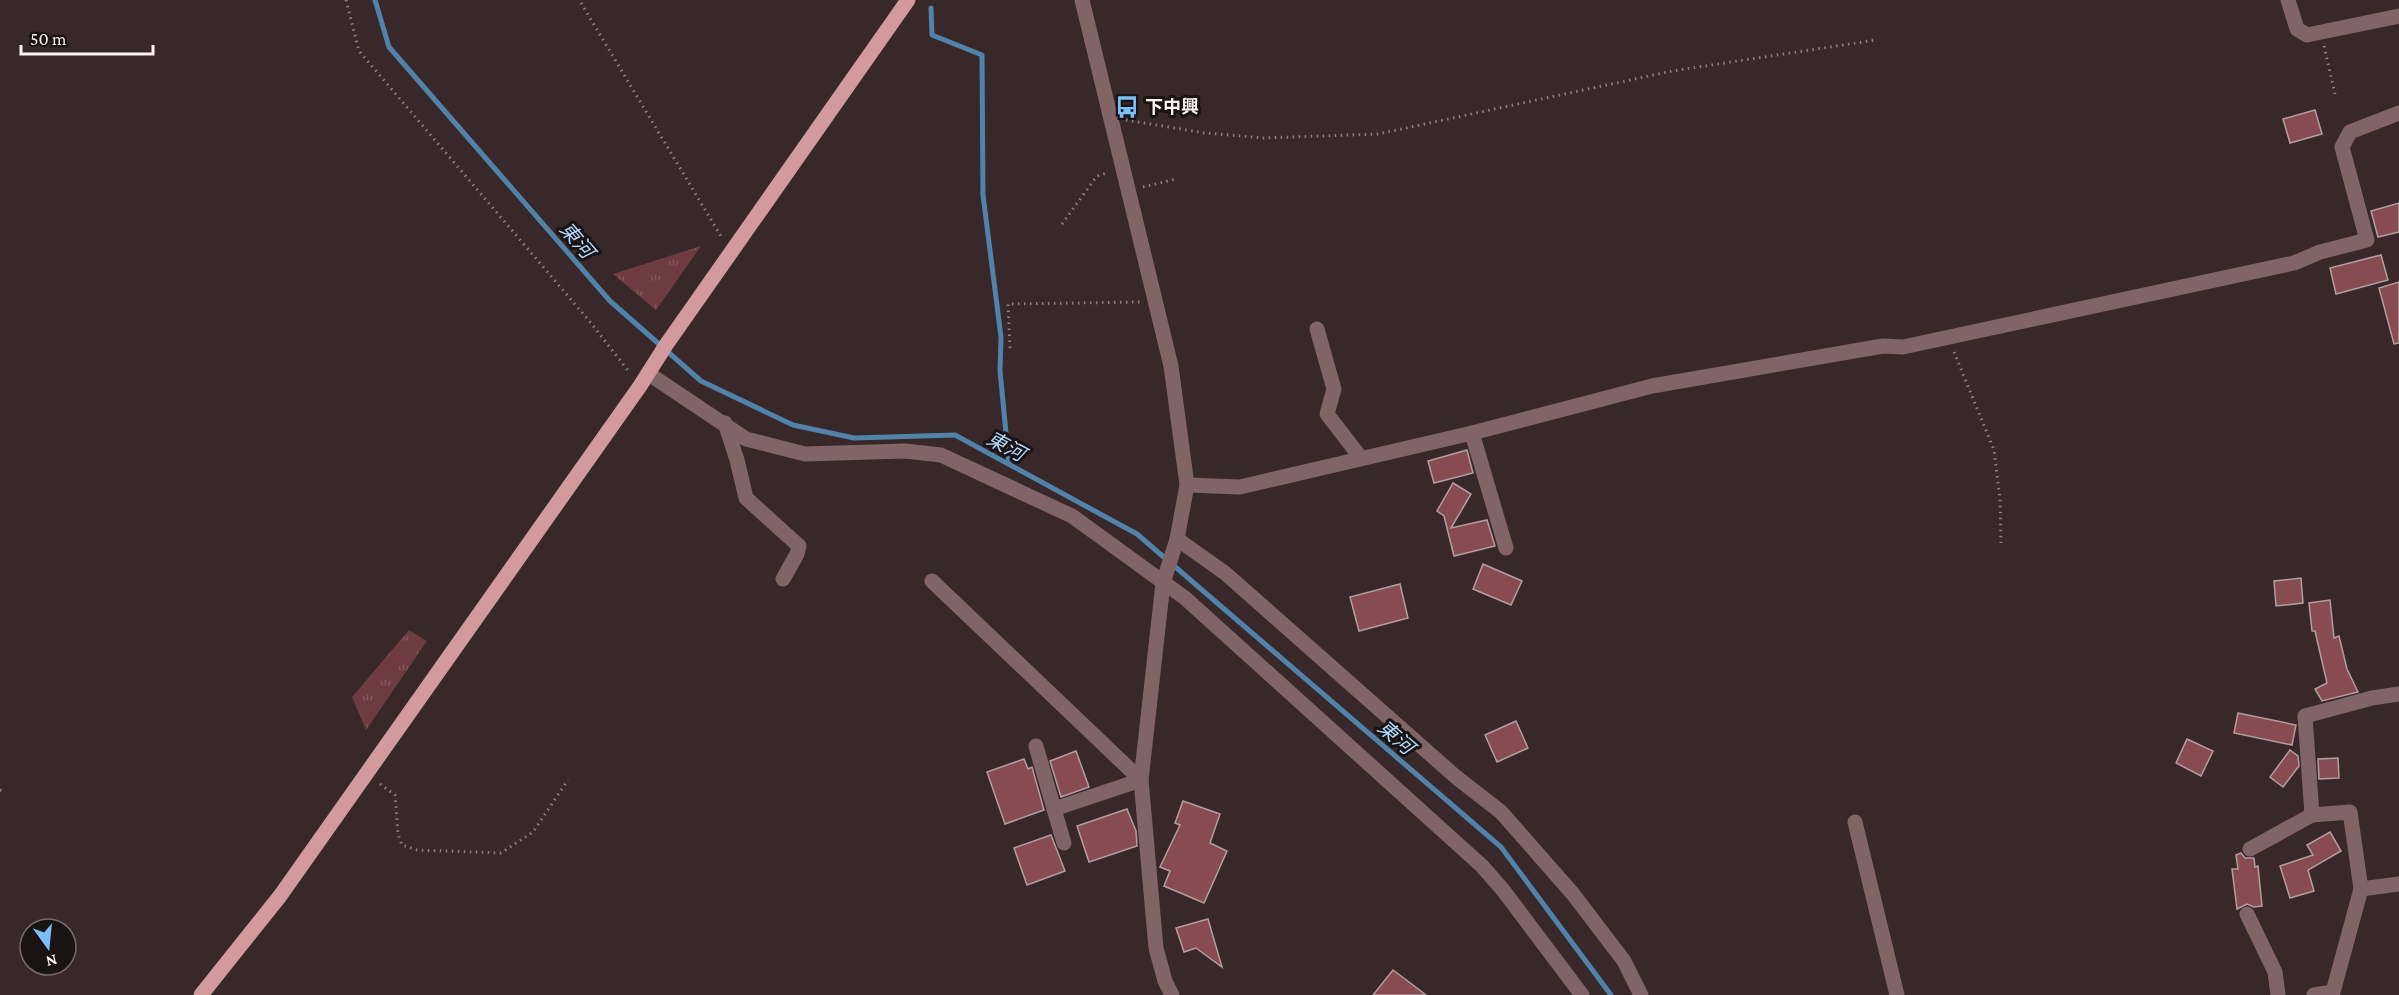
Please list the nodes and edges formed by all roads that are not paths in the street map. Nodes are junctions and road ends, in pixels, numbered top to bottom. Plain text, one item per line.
1 (908, 0) edge
2 (1082, 0) edge
3 (2288, 0) edge
4 (2399, 16) edge
5 (2399, 113) edge
6 (1317, 329) dead end
7 (645, 380) junction
8 (725, 423) junction
9 (1472, 433) junction
10 (1361, 458) junction
11 (1187, 485) junction
12 (1177, 539) junction
13 (1506, 548) dead end
14 (783, 579) dead end
15 (932, 581) dead end
16 (1163, 584) junction
17 (2399, 694) edge
18 (1036, 747) dead end
19 (1141, 780) junction
20 (1054, 809) junction
21 (2312, 815) junction
22 (1855, 822) dead end
23 (1064, 843) dead end
24 (2250, 849) dead end
25 (2399, 884) edge
26 (2361, 889) junction
27 (2247, 914) dead end
28 (201, 995) edge
29 (1172, 995) edge
30 (1582, 995) edge
31 (1641, 995) edge
32 (1897, 995) edge
33 (2278, 995) edge
34 (2314, 995) edge

1 - 7 main road
2 - 11 street
3 - 4 street
5 - 9 street
6 - 10 street
7 - 8 street
7 - 28 main road
8 - 14 street
8 - 16 street
9 - 10 street
9 - 13 street
10 - 11 street
11 - 12 street
12 - 16 street
12 - 31 street
15 - 19 street
16 - 19 street
16 - 30 street
17 - 21 street
18 - 20 street
19 - 20 street
19 - 29 street
20 - 23 street
21 - 24 street
21 - 26 street
22 - 32 street
25 - 26 street
26 - 34 street
27 - 33 street

